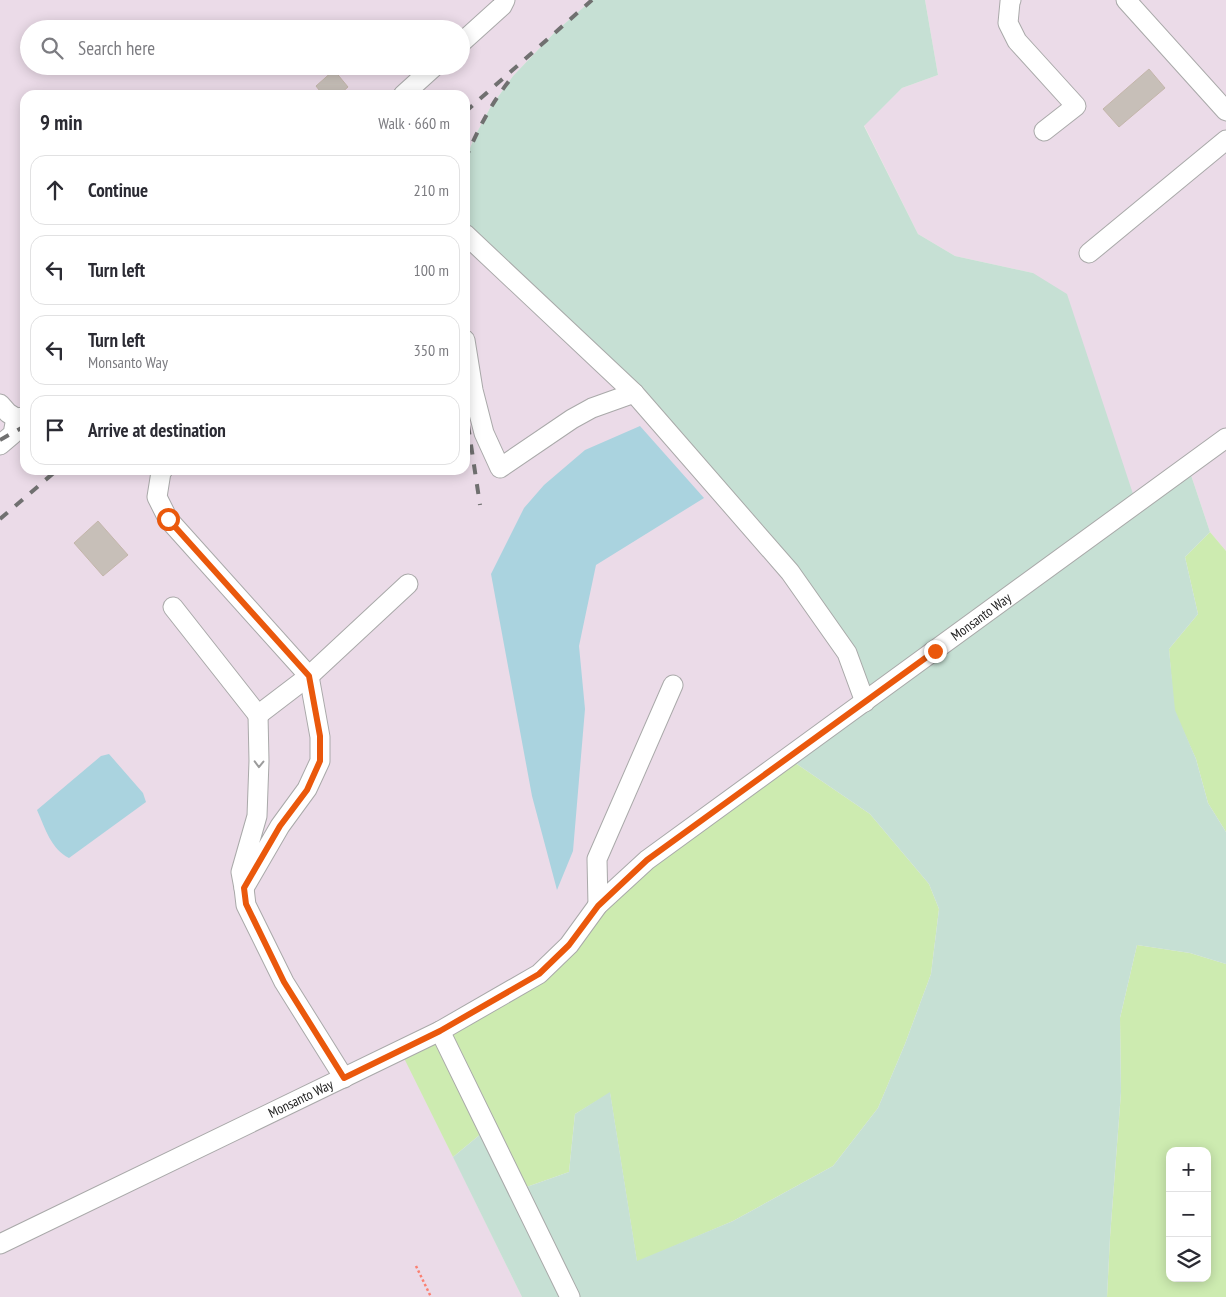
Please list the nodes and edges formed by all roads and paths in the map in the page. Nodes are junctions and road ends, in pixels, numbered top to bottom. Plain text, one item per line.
1 (505, 0) edge
2 (1011, 0) edge
3 (1126, 0) edge
4 (470, 35) edge
5 (425, 75) edge
6 (409, 90) edge
7 (1226, 111) edge
8 (1044, 131) dead end
9 (1226, 140) edge
10 (470, 239) edge
11 (1089, 253) dead end
12 (470, 371) edge
13 (634, 393) junction
14 (0, 404) edge
15 (20, 418) edge
16 (20, 418) edge
17 (20, 420) edge
18 (0, 428) edge
19 (1226, 438) edge
20 (0, 445) edge
21 (161, 475) edge
22 (408, 584) dead end
23 (173, 607) dead end
24 (309, 676) junction
25 (672, 685) dead end
26 (865, 702) junction
27 (258, 716) junction
28 (244, 888) junction
29 (598, 906) junction
30 (440, 1031) junction
31 (344, 1078) junction
32 (0, 1244) edge
33 (416, 1266) dead end
34 (431, 1297) edge
35 (570, 1297) edge

1 - 4 street
2 - 8 street
3 - 7 street
5 - 6 street
9 - 11 street
10 - 13 street
12 - 13 street
13 - 26 street
14 - 15 street
16 - 18 street
17 - 20 street
19 - 26 street, Monsanto Way
21 - 24 street
22 - 24 street
23 - 27 street
24 - 27 street
24 - 28 street
25 - 29 street
26 - 29 street, Monsanto Way
27 -> 28 street
28 - 31 street
29 - 30 street, Monsanto Way
30 - 31 street, Monsanto Way
30 - 35 street
31 - 32 street, Monsanto Way
33 - 34 path

